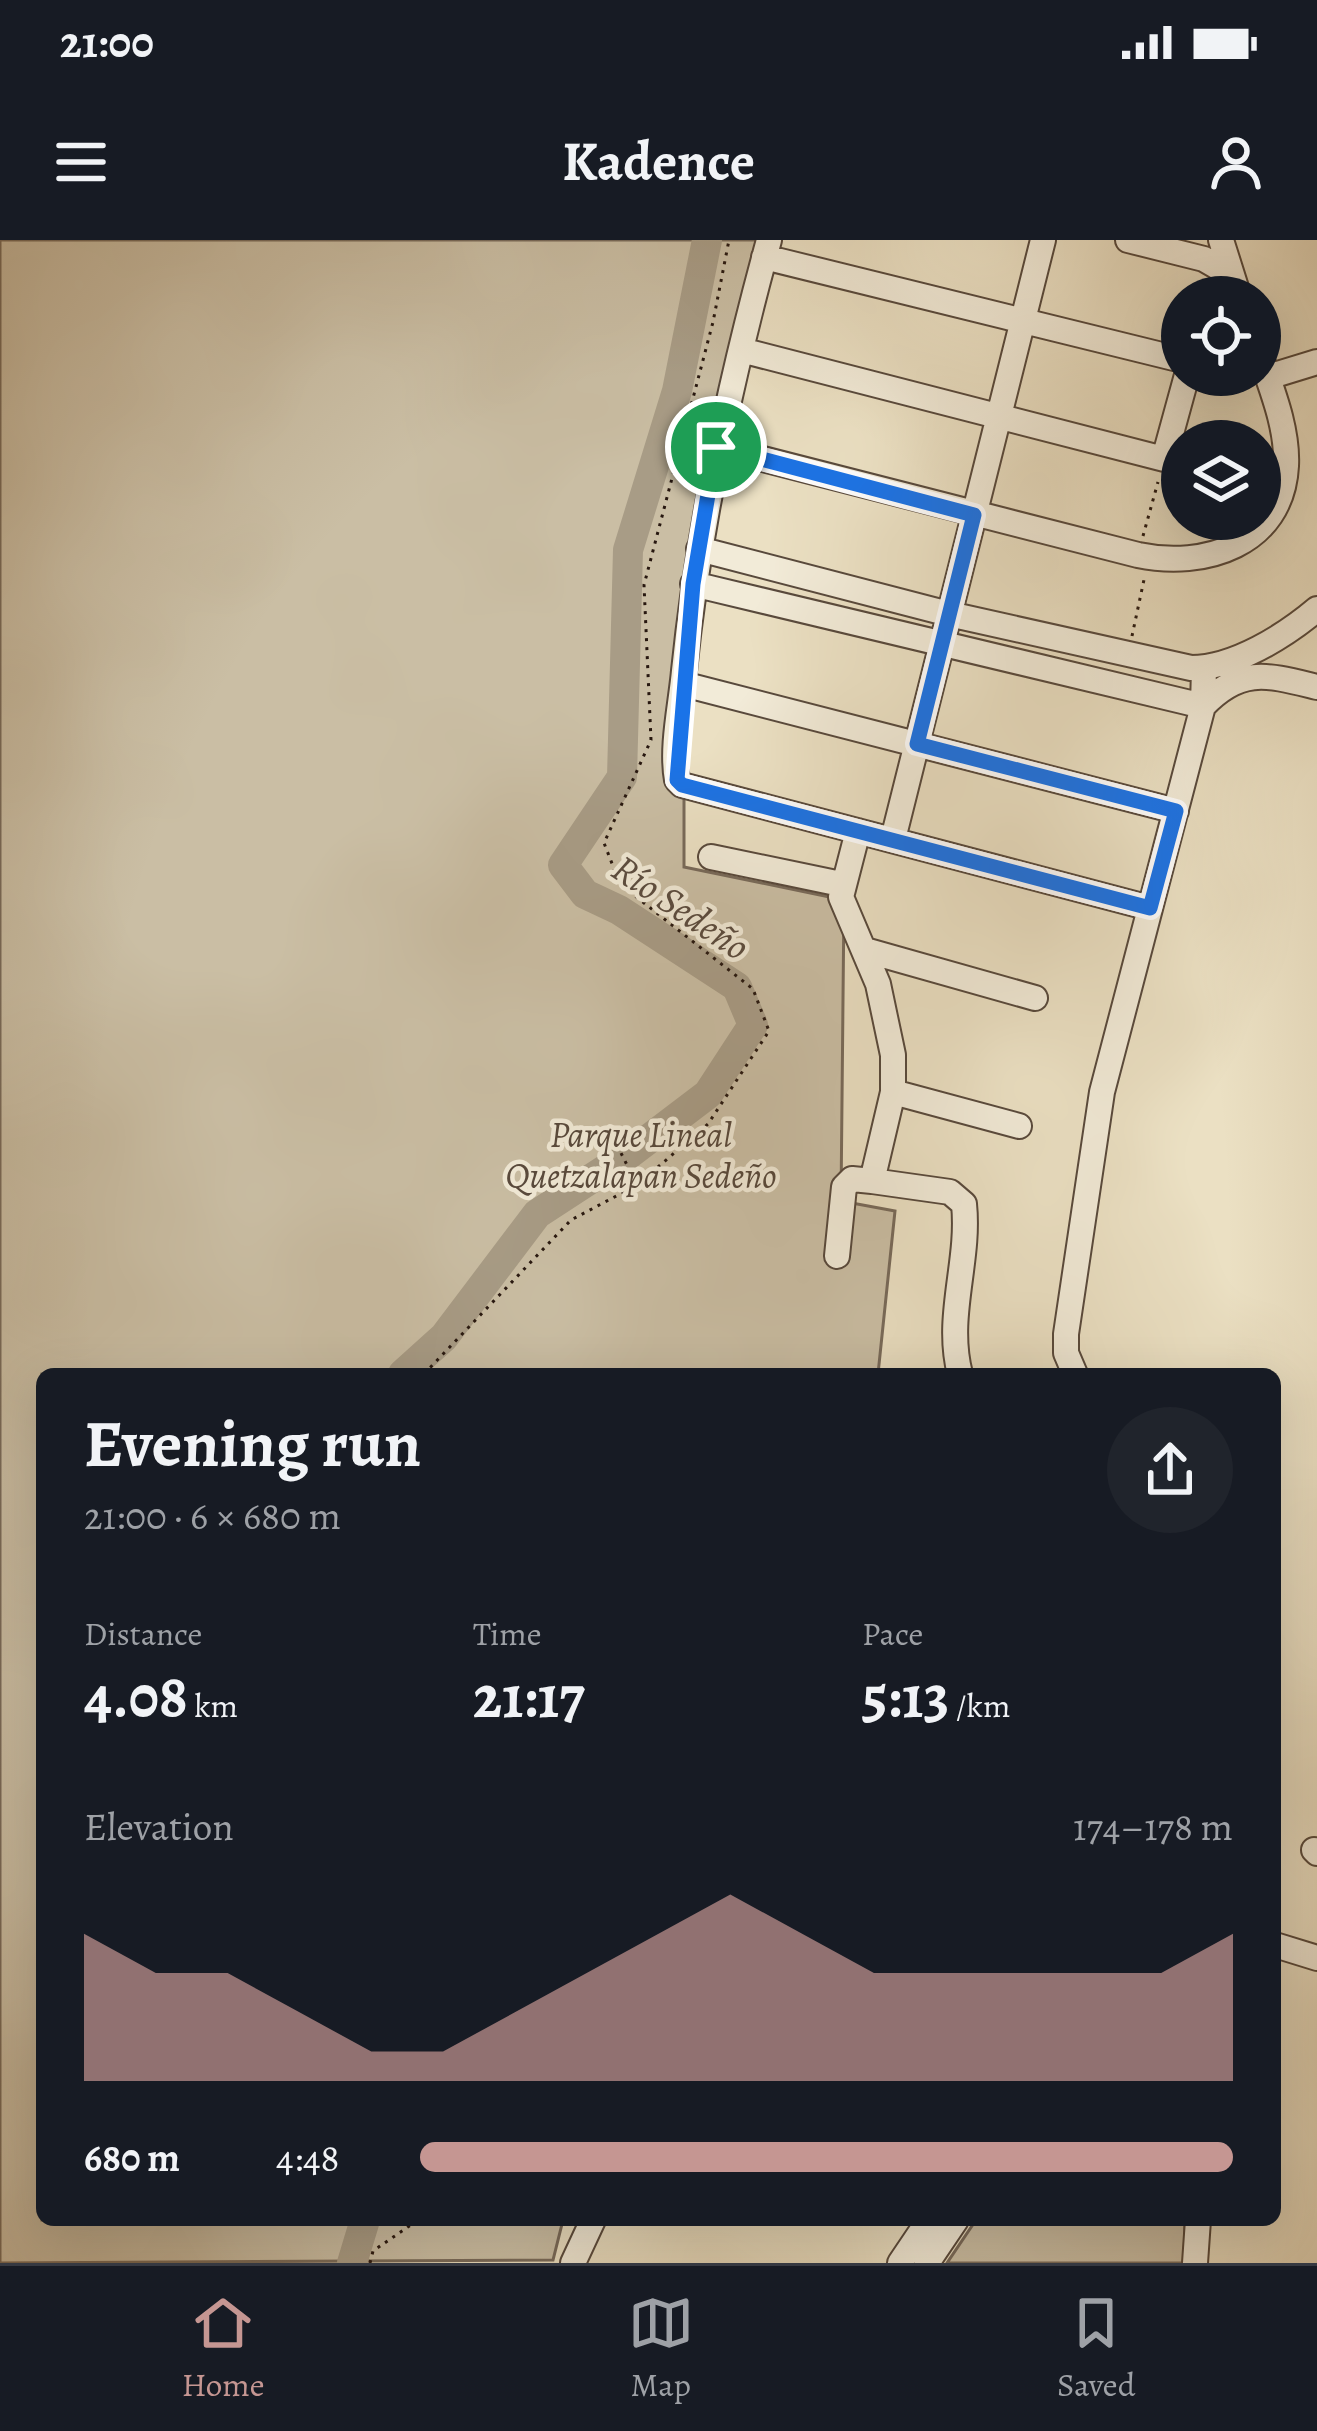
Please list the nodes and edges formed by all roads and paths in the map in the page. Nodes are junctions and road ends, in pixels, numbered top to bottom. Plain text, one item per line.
1 (1043, 240) edge
2 (1221, 240) edge
3 (1148, 242) edge
4 (766, 248) edge
5 (1224, 276) edge
6 (1231, 276) edge
7 (1023, 322) junction
8 (741, 350) junction
9 (1161, 355) edge
10 (1317, 362) edge
11 (1281, 365) edge
12 (1273, 396) edge
13 (1000, 417) junction
14 (716, 447) junction
15 (1161, 458) edge
16 (1161, 473) edge
17 (974, 515) junction
18 (699, 549) junction
19 (1143, 556) junction
20 (693, 584) junction
21 (1317, 609) edge
22 (950, 614) junction
23 (942, 644) junction
24 (1264, 644) junction
25 (1128, 655) junction
26 (1204, 668) junction
27 (1279, 678) junction
28 (683, 684) junction
29 (1317, 687) edge
30 (1203, 706) junction
31 (917, 744) junction
32 (1176, 811) junction
33 (858, 832) junction
34 (893, 839) junction
35 (711, 857) dead end
36 (841, 884) junction
37 (1150, 908) junction
38 (865, 950) junction
39 (1035, 998) dead end
40 (893, 1092) junction
41 (1019, 1126) dead end
42 (617, 1145) dead end
43 (872, 1181) junction
44 (837, 1256) dead end
45 (430, 1368) edge
46 (959, 1368) edge
47 (1072, 1368) edge
48 (1281, 1947) edge
49 (1317, 1958) edge
50 (409, 2226) edge
51 (590, 2226) edge
52 (925, 2226) edge
53 (952, 2226) edge
54 (1198, 2226) edge
55 (370, 2263) edge
56 (573, 2263) edge
57 (900, 2263) edge
58 (927, 2263) edge
59 (1195, 2263) edge

1 - 7 street
2 - 6 street
3 - 5 street
4 - 7 street
4 - 8 street
7 - 9 street
7 - 13 street
8 - 13 street
8 - 14 street
10 - 11 street
12 - 19 street
13 - 15 street
13 - 17 street
14 - 17 street
14 - 18 street
16 - 19 path
17 - 19 street
17 - 22 street
18 - 20 street
18 - 22 street
19 - 25 path
20 - 23 street
20 - 28 street
21 - 24 street
22 - 23 street
22 - 25 street
23 - 30 street
23 - 31 street
24 - 26 street
24 - 27 street
25 - 26 street
26 - 30 street
27 - 29 street
27 - 30 street
28 - 31 street
28 - 33 street
30 - 32 street
31 - 32 street
31 - 34 street
32 - 37 street
33 - 34 street
33 - 36 street
34 - 37 street
35 - 36 street
36 - 38 street
37 - 47 street
38 - 39 street
38 - 40 street
40 - 41 street
40 - 43 street
42 - 45 path
43 - 44 street
43 - 46 street
48 - 49 street
50 - 55 path
51 - 56 street
52 - 57 street
53 - 58 street
54 - 59 street

